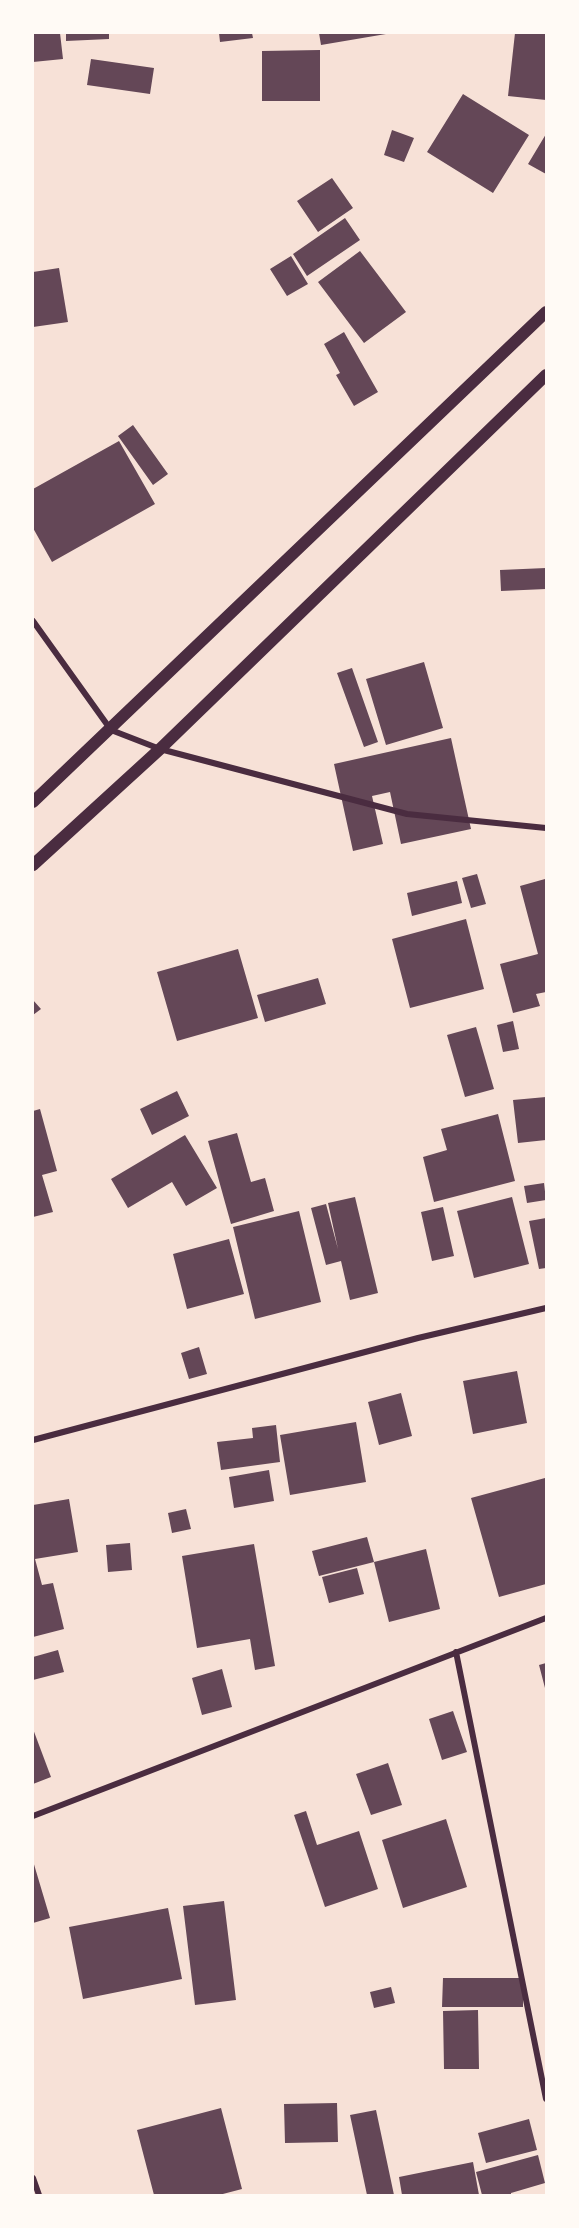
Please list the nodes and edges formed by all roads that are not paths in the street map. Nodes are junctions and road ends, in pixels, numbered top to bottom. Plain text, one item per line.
1 (546, 312) edge
2 (546, 375) edge
3 (33, 621) edge
4 (111, 730) junction
5 (160, 749) junction
6 (33, 802) edge
7 (546, 828) edge
8 (33, 865) edge
9 (546, 1308) edge
10 (33, 1440) edge
11 (546, 1618) edge
12 (456, 1652) junction
13 (33, 1816) edge
14 (546, 2099) edge
15 (33, 2178) edge
16 (39, 2195) edge

1 - 4 main road
2 - 5 main road
3 - 4 street
4 - 5 street
4 - 6 main road
5 - 7 street
5 - 8 main road
9 - 10 street
11 - 12 street
12 - 13 street
12 - 14 street
15 - 16 street

